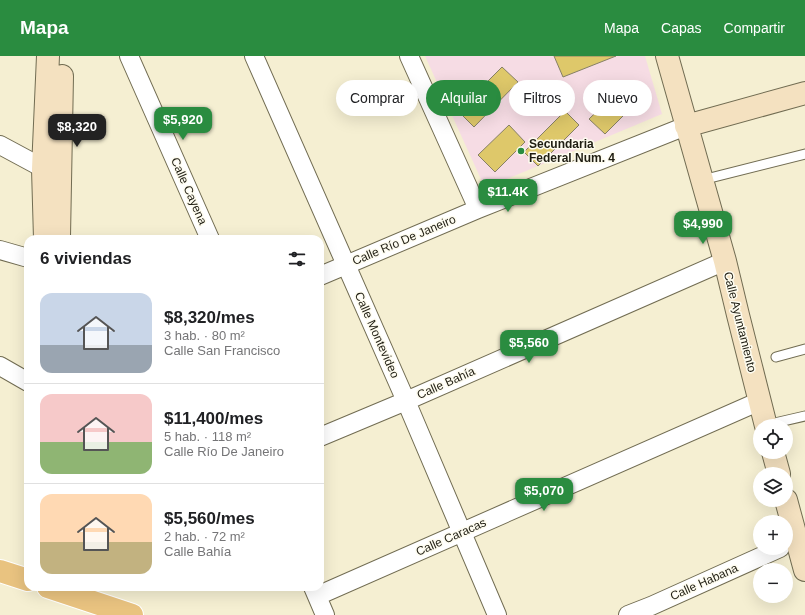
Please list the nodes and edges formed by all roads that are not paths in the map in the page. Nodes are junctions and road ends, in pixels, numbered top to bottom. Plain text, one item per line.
1 (48, 56) edge
2 (62, 56) edge
3 (128, 56) edge
4 (254, 56) edge
5 (409, 56) edge
6 (667, 56) edge
7 (805, 93) edge
8 (686, 126) junction
9 (0, 145) edge
10 (805, 154) edge
11 (51, 173) junction
12 (702, 180) junction
13 (478, 209) junction
14 (45, 235) edge
15 (59, 235) edge
16 (208, 235) edge
17 (0, 250) edge
18 (24, 257) edge
19 (725, 261) junction
20 (346, 264) junction
21 (324, 274) edge
22 (805, 349) edge
23 (776, 357) dead end
24 (0, 366) edge
25 (24, 380) edge
26 (406, 401) junction
27 (760, 401) junction
28 (805, 416) edge
29 (764, 419) edge
30 (792, 419) edge
31 (324, 435) edge
32 (461, 532) junction
33 (793, 552) edge
34 (768, 555) edge
35 (805, 570) edge
36 (0, 571) edge
37 (24, 579) edge
38 (324, 588) edge
39 (58, 591) edge
40 (315, 592) edge
41 (87, 606) edge
42 (653, 611) edge
43 (132, 615) edge
44 (325, 615) edge
45 (496, 615) edge
46 (628, 615) edge

1 - 11 street
2 - 11 street
3 - 16 street, Calle Cayena
4 - 20 street, Calle Montevideo
5 - 13 street
6 - 8 street, Calle Ayuntamiento
7 - 8 street, Calle Río De Janeiro
8 - 12 street, Calle Ayuntamiento
8 - 13 street, Calle Río De Janeiro
9 - 11 street
10 - 12 lane
11 - 14 street
11 - 15 street
12 - 19 street, Calle Ayuntamiento
13 - 20 street, Calle Río De Janeiro
17 - 18 street
19 - 26 street, Calle Bahía
19 - 27 street, Calle Ayuntamiento
20 - 21 street, Calle Río De Janeiro
20 - 26 street, Calle Montevideo
22 - 23 lane
24 - 25 street
26 - 31 street, Calle Bahía
26 - 32 street, Calle Montevideo
27 - 29 street, Calle Ayuntamiento
27 - 32 street, Calle Caracas
28 - 30 lane
32 - 38 street, Calle Caracas
32 - 45 street, Calle Montevideo
33 - 35 street
34 - 42 street, Calle Habana
36 - 37 main road
39 - 41 main road
40 - 44 street
41 - 43 main road
42 - 46 street, Calle Habana

